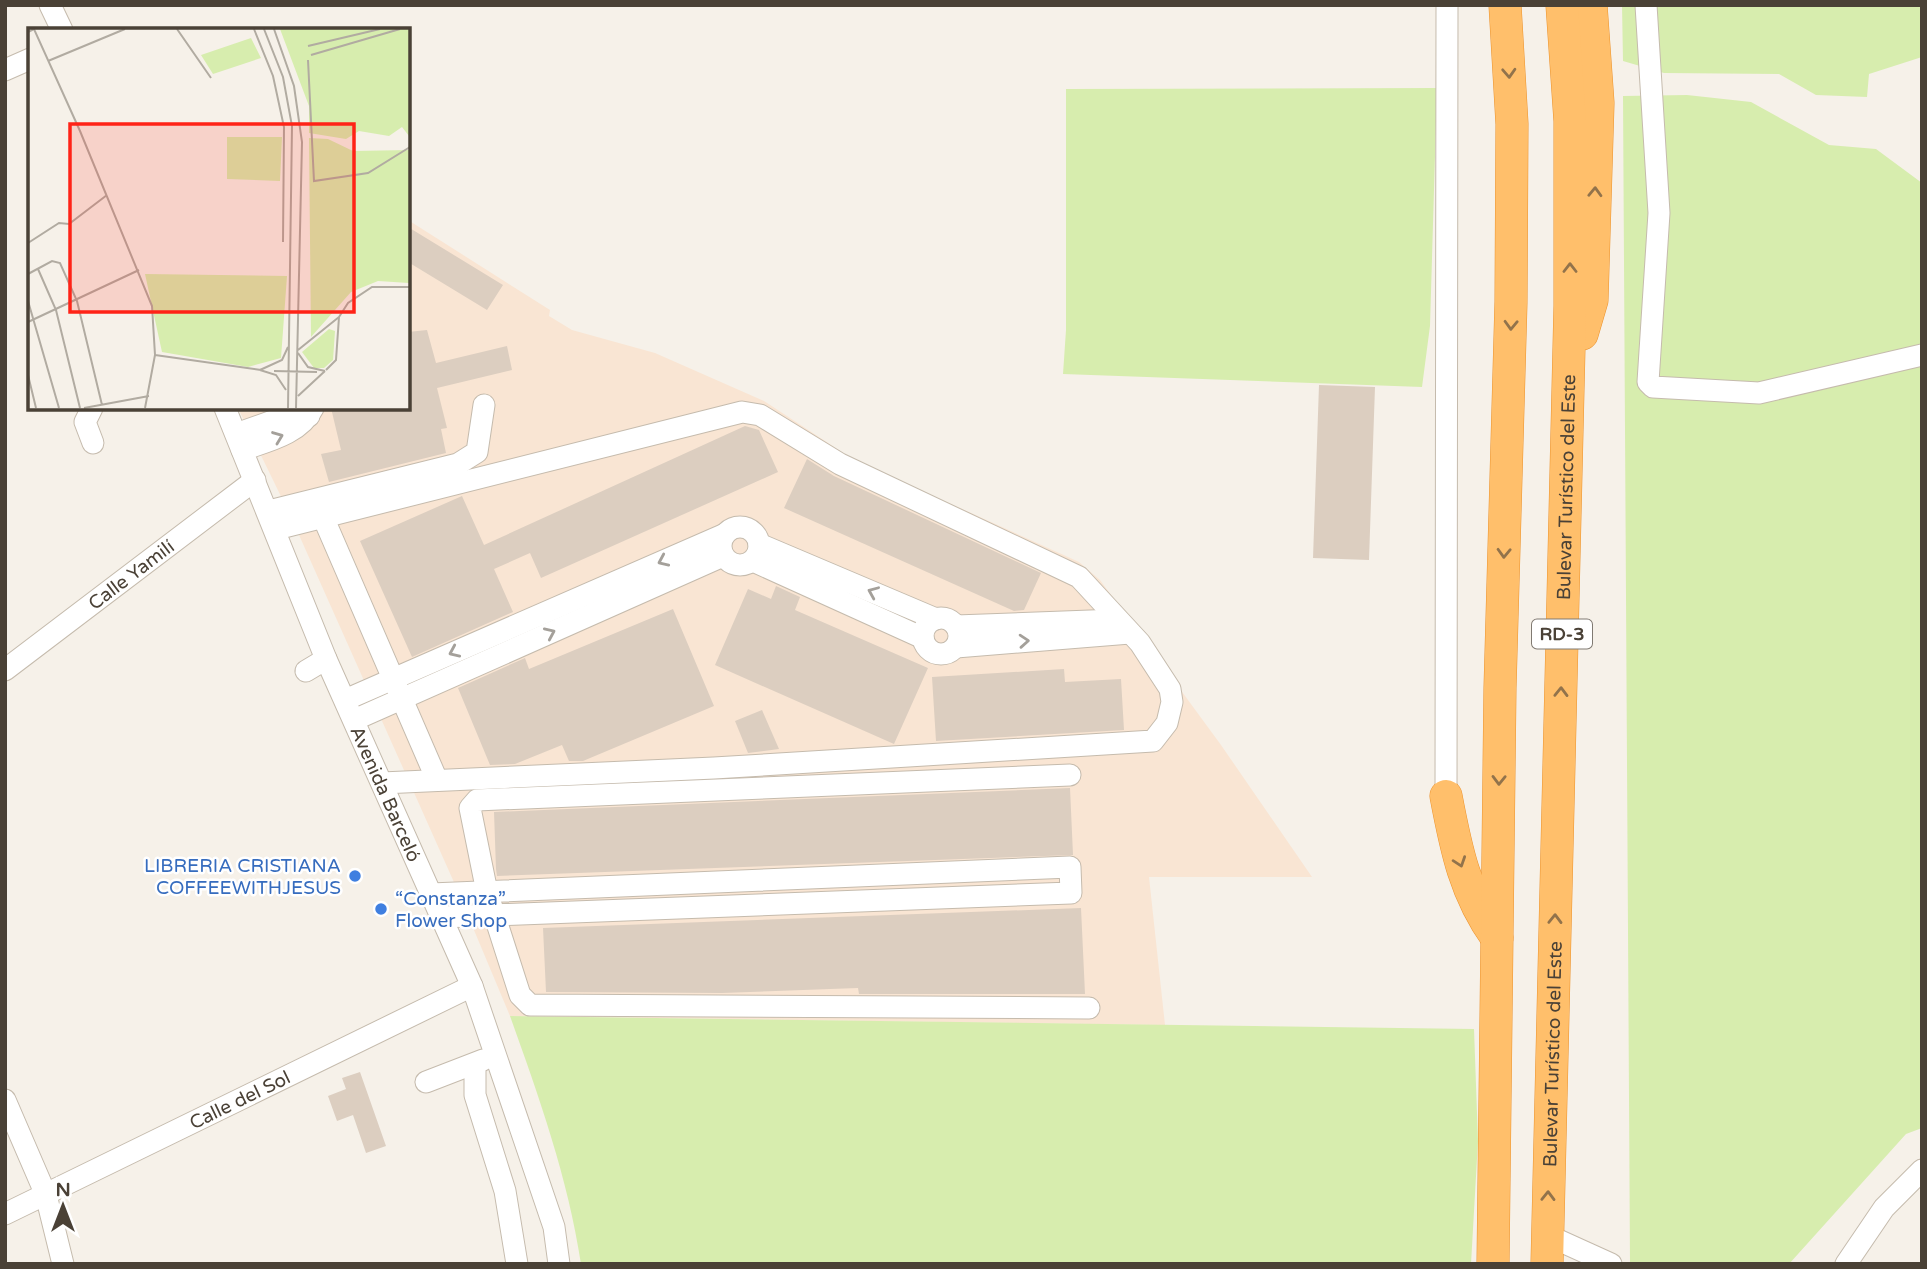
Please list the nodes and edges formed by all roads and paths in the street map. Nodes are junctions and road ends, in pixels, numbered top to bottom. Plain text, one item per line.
1 (50, 5) edge
2 (1447, 5) edge
3 (1505, 5) edge
4 (1562, 5) edge
5 (1591, 5) edge
6 (1646, 5) edge
7 (61, 28) edge
8 (28, 60) edge
9 (5, 71) edge
10 (1922, 355) edge
11 (1568, 379) junction
12 (484, 405) dead end
13 (91, 410) edge
14 (226, 410) edge
15 (311, 412) edge
16 (239, 442) junction
17 (93, 443) dead end
18 (255, 480) junction
19 (323, 517) junction
20 (273, 520) junction
21 (725, 534) junction
22 (756, 552) junction
23 (723, 556) junction
24 (1123, 627) junction
25 (949, 630) junction
26 (923, 638) junction
27 (326, 659) junction
28 (5, 670) edge
29 (306, 671) dead end
30 (393, 679) junction
31 (402, 699) junction
32 (345, 700) junction
33 (354, 720) junction
34 (1070, 775) dead end
35 (437, 780) junction
36 (382, 783) junction
37 (1446, 796) joint
38 (487, 892) junction
39 (431, 894) junction
40 (493, 915) junction
41 (441, 917) junction
42 (1497, 938) junction
43 (472, 986) junction
44 (1089, 1008) dead end
45 (495, 1055) junction
46 (475, 1064) junction
47 (426, 1082) dead end
48 (5, 1100) edge
49 (1922, 1170) edge
50 (46, 1195) junction
51 (5, 1214) edge
52 (1547, 1250) edge
53 (1600, 1261) edge
54 (62, 1264) edge
55 (517, 1264) edge
56 (559, 1264) edge
57 (1493, 1264) edge
58 (1846, 1264) edge

1 - 7 street
2 - 37 street
3 -> 42 highway
11 -> 4 highway, Bulevar Turístico del Este / RD-3
11 -> 5 highway
6 - 10 street
8 - 9 street
52 -> 11 highway, Bulevar Turístico del Este / RD-3
12 - 20 street
13 - 17 street
14 - 16 street, Avenida Barceló
15 - 16 street
16 - 18 street, Avenida Barceló
18 - 20 street, Avenida Barceló
18 - 28 street, Calle Yamilí
19 - 20 street
19 - 24 street
19 - 30 street
20 - 27 street, Avenida Barceló
21 - 22 street
21 - 23 street
21 -> 30 street
22 - 23 street
25 -> 22 street
22 - 26 street
31 -> 23 street
24 - 25 street
24 - 35 street
25 - 26 street
25 - 26 street
27 - 29 street
27 - 32 street, Avenida Barceló
30 - 31 street
30 - 32 street
31 - 33 street
31 - 35 street
32 - 33 street, Avenida Barceló
33 - 36 street, Avenida Barceló
34 - 38 street
35 - 36 street
36 - 39 street, Avenida Barceló
37 -> 42 highway
38 - 39 street
38 - 40 street
38 - 40 street
39 - 41 street, Avenida Barceló
40 - 41 street
40 - 44 street
41 - 43 street, Avenida Barceló
42 - 57 highway
43 - 45 street, Avenida Barceló
43 - 50 street, Calle del Sol
45 - 46 street
45 - 56 street, Avenida Barceló
46 - 47 street
46 - 55 street
48 - 50 street
49 - 58 street
50 - 51 street, Calle del Sol
50 - 54 street
52 - 53 street

